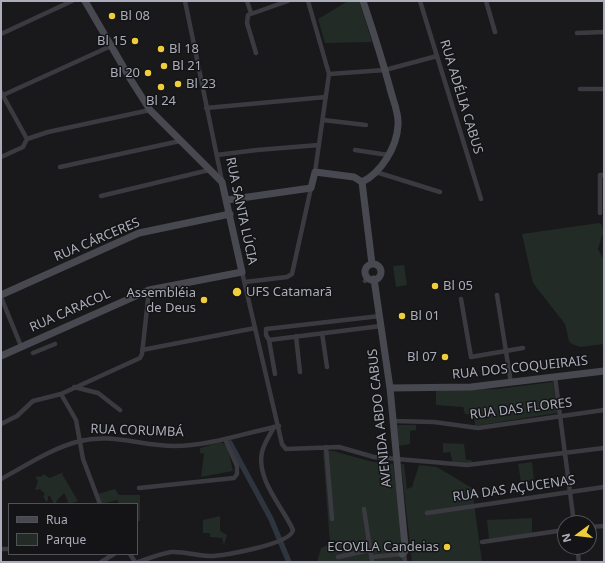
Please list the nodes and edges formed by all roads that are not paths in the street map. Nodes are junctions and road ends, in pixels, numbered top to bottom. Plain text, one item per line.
1 (72, 1) edge
2 (85, 1) edge
3 (185, 1) edge
4 (247, 1) edge
5 (288, 1) edge
6 (308, 1) edge
7 (363, 1) edge
8 (420, 1) edge
9 (486, 1) edge
10 (250, 13) junction
11 (495, 32) dead end
12 (604, 32) edge
13 (577, 33) dead end
14 (1, 34) edge
15 (111, 46) junction
16 (256, 53) dead end
17 (437, 56) junction
18 (385, 70) junction
19 (329, 74) junction
20 (580, 89) dead end
21 (604, 89) edge
22 (2, 95) edge
23 (326, 97) junction
24 (206, 108) junction
25 (150, 110) junction
26 (323, 120) junction
27 (366, 125) dead end
28 (27, 139) junction
29 (180, 140) junction
30 (319, 145) junction
31 (356, 150) dead end
32 (217, 155) junction
33 (388, 155) junction
34 (1, 157) edge
35 (60, 167) dead end
36 (210, 170) junction
37 (315, 172) junction
38 (376, 172) junction
39 (604, 175) edge
40 (222, 182) junction
41 (362, 182) junction
42 (311, 188) junction
43 (440, 192) dead end
44 (102, 196) dead end
45 (481, 199) dead end
46 (227, 200) junction
47 (600, 213) dead end
48 (230, 214) junction
49 (372, 264) junction
50 (242, 272) junction
51 (369, 279) junction
52 (245, 282) junction
53 (150, 290) junction
54 (1, 296) edge
55 (497, 296) dead end
56 (461, 298) dead end
57 (380, 316) junction
58 (382, 326) junction
59 (254, 328) junction
60 (322, 333) junction
61 (296, 336) junction
62 (269, 340) junction
63 (55, 344) dead end
64 (21, 346) junction
65 (523, 348) dead end
66 (142, 350) junction
67 (506, 352) junction
68 (33, 353) dead end
69 (1, 356) edge
70 (327, 367) dead end
71 (604, 371) edge
72 (300, 372) dead end
73 (275, 374) dead end
74 (555, 377) junction
75 (511, 383) junction
76 (74, 386) junction
77 (390, 388) junction
78 (61, 394) junction
79 (120, 410) dead end
80 (604, 410) edge
81 (560, 416) junction
82 (393, 421) junction
83 (1, 424) edge
84 (276, 426) junction
85 (225, 439) junction
86 (80, 440) junction
87 (326, 447) junction
88 (604, 448) edge
89 (564, 454) junction
90 (397, 461) junction
91 (1, 479) edge
92 (139, 488) dead end
93 (604, 488) edge
94 (570, 493) junction
95 (100, 503) edge
96 (364, 509) dead end
97 (427, 512) dead end
98 (573, 515) edge
99 (332, 519) dead end
100 (557, 531) edge
101 (482, 542) dead end
102 (370, 550) junction
103 (403, 554) junction
104 (112, 555) edge
105 (338, 557) dead end
106 (372, 559) edge
107 (101, 562) edge
108 (138, 562) edge
109 (404, 562) edge

1 - 14 street
2 - 15 street
3 - 24 street, RUA SANTA LÚCIA
4 - 10 street
5 - 10 street
6 - 19 street
7 - 18 street
8 - 17 street, RUA ADÉLIA CABUS
9 - 11 street
10 - 16 street
12 - 13 street
15 - 22 street
15 - 25 street
17 - 18 street
17 - 45 street, RUA ADÉLIA CABUS
18 - 19 street
18 - 33 street
19 - 23 street
20 - 21 street
22 - 28 street
23 - 24 street
23 - 26 street
24 - 32 street, RUA SANTA LÚCIA
25 - 28 street
25 - 29 street
26 - 27 street
26 - 30 street
28 - 34 street
29 - 35 street
29 - 36 street
30 - 32 street
30 - 37 street
31 - 33 street
32 - 40 street, RUA SANTA LÚCIA
33 - 38 street
36 - 40 street
36 - 44 street
37 - 41 street
37 - 42 street
38 - 41 street
38 - 43 street
39 - 47 street
40 - 46 street, RUA SANTA LÚCIA
41 - 49 street
42 - 46 street
42 - 52 street
46 - 48 street, RUA SANTA LÚCIA
48 - 50 street, RUA SANTA LÚCIA
48 - 54 street, RUA CÁRCERES
49 - 51 street
49 - 51 street
50 - 52 street, RUA SANTA LÚCIA
50 - 53 street, RUA CARACOL
51 - 57 street, AVENIDA ABDO CABUS
52 - 59 street, RUA SANTA LÚCIA
53 - 64 street, RUA CARACOL
53 - 66 street
54 - 64 street
55 - 67 street
56 - 67 street
57 - 58 street, AVENIDA ABDO CABUS
57 - 62 street
58 - 60 street
58 - 77 street, AVENIDA ABDO CABUS
59 - 66 street
59 - 84 street, RUA SANTA LÚCIA
60 - 61 street
60 - 70 street
61 - 62 street
61 - 72 street
62 - 73 street
63 - 68 street
64 - 69 street, RUA CARACOL
65 - 67 street
66 - 76 street
67 - 75 street
71 - 74 street, RUA DOS COQUEIRAIS
74 - 75 street, RUA DOS COQUEIRAIS
74 - 81 street
75 - 77 street, RUA DOS COQUEIRAIS
76 - 78 street
76 - 79 street
77 - 82 street, AVENIDA ABDO CABUS
78 - 83 street
78 - 86 street
80 - 81 street, RUA DAS FLORES
81 - 82 street, RUA DAS FLORES
81 - 89 street
82 - 90 street, AVENIDA ABDO CABUS
84 - 85 street, RUA CORUMBÁ
84 - 87 street, RUA SANTA LÚCIA
84 - 108 street
85 - 86 street, RUA CORUMBÁ
85 - 92 street
86 - 91 street, RUA CORUMBÁ
86 - 95 street
87 - 90 street
87 - 99 street
88 - 89 street
89 - 90 street
89 - 94 street
90 - 103 street, AVENIDA ABDO CABUS
93 - 94 street, RUA DAS AÇUCENAS
94 - 97 street, RUA DAS AÇUCENAS
94 - 98 street
96 - 102 street
100 - 101 street
102 - 105 street
102 - 106 street
103 - 106 street
103 - 109 street
104 - 107 street

